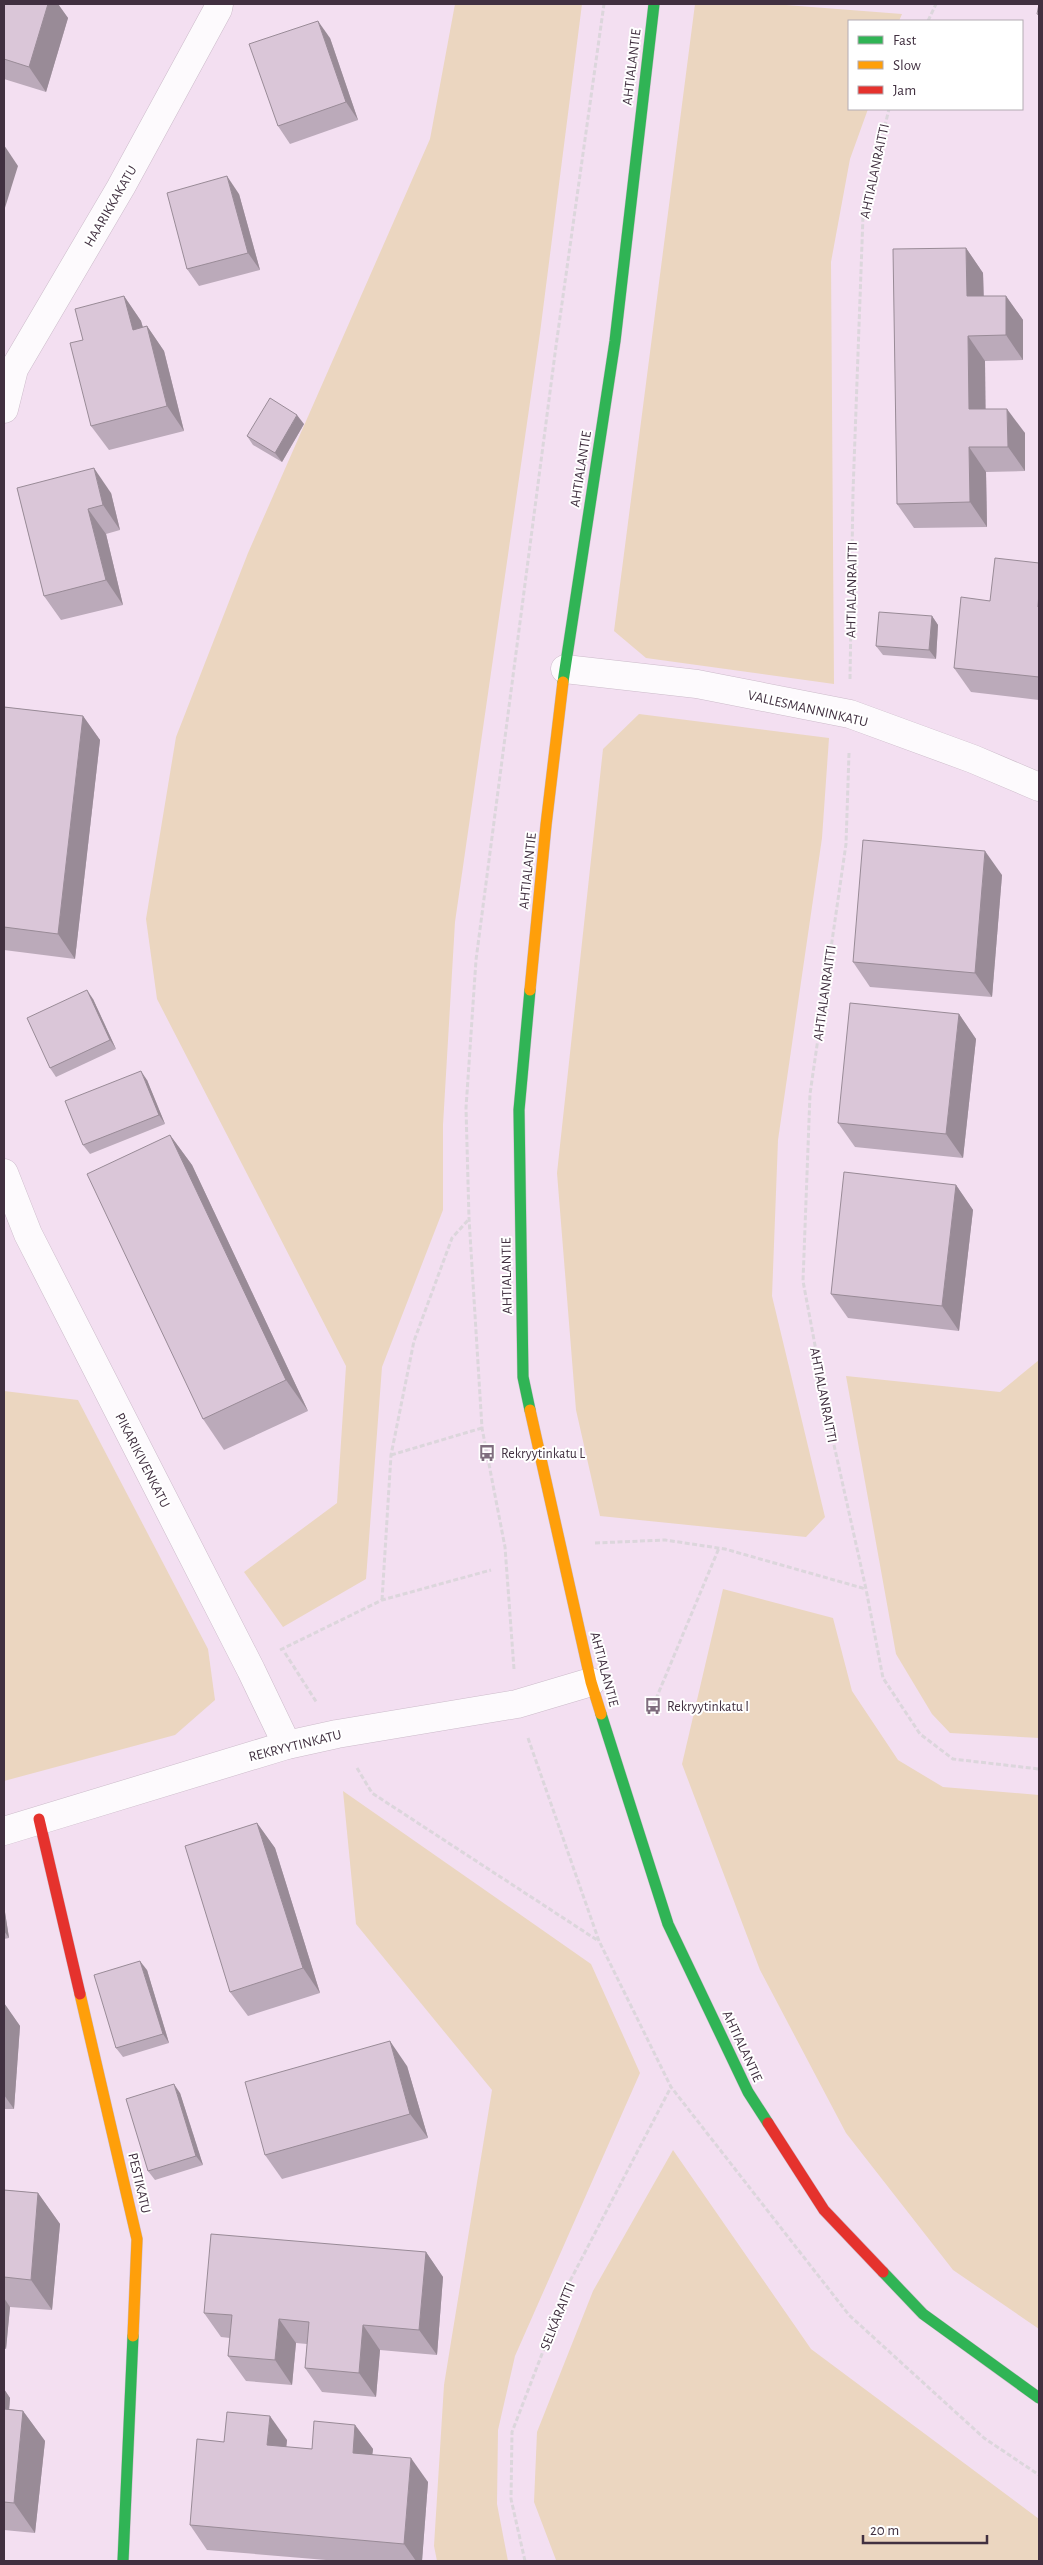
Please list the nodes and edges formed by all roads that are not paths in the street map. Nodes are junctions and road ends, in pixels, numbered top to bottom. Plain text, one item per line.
1 (219, 4) edge
2 (654, 4) edge
3 (4, 409) edge
4 (566, 669) junction
5 (1039, 787) edge
6 (4, 1173) edge
7 (591, 1682) junction
8 (287, 1745) junction
9 (39, 1819) junction
10 (4, 1831) edge
11 (1039, 2398) edge
12 (122, 2561) edge

1 - 3 street, HAARIKKAKATU
2 - 4 main road, AHTIALANTIE
4 - 5 street, VALLESMANNINKATU
4 - 7 main road, AHTIALANTIE
6 - 8 street, PIKARIKIVENKATU
7 - 8 street, REKRYYTINKATU
7 - 11 main road, AHTIALANTIE
8 - 9 street, REKRYYTINKATU
9 - 10 street, REKRYYTINKATU
9 - 12 main road, PESTIKATU

